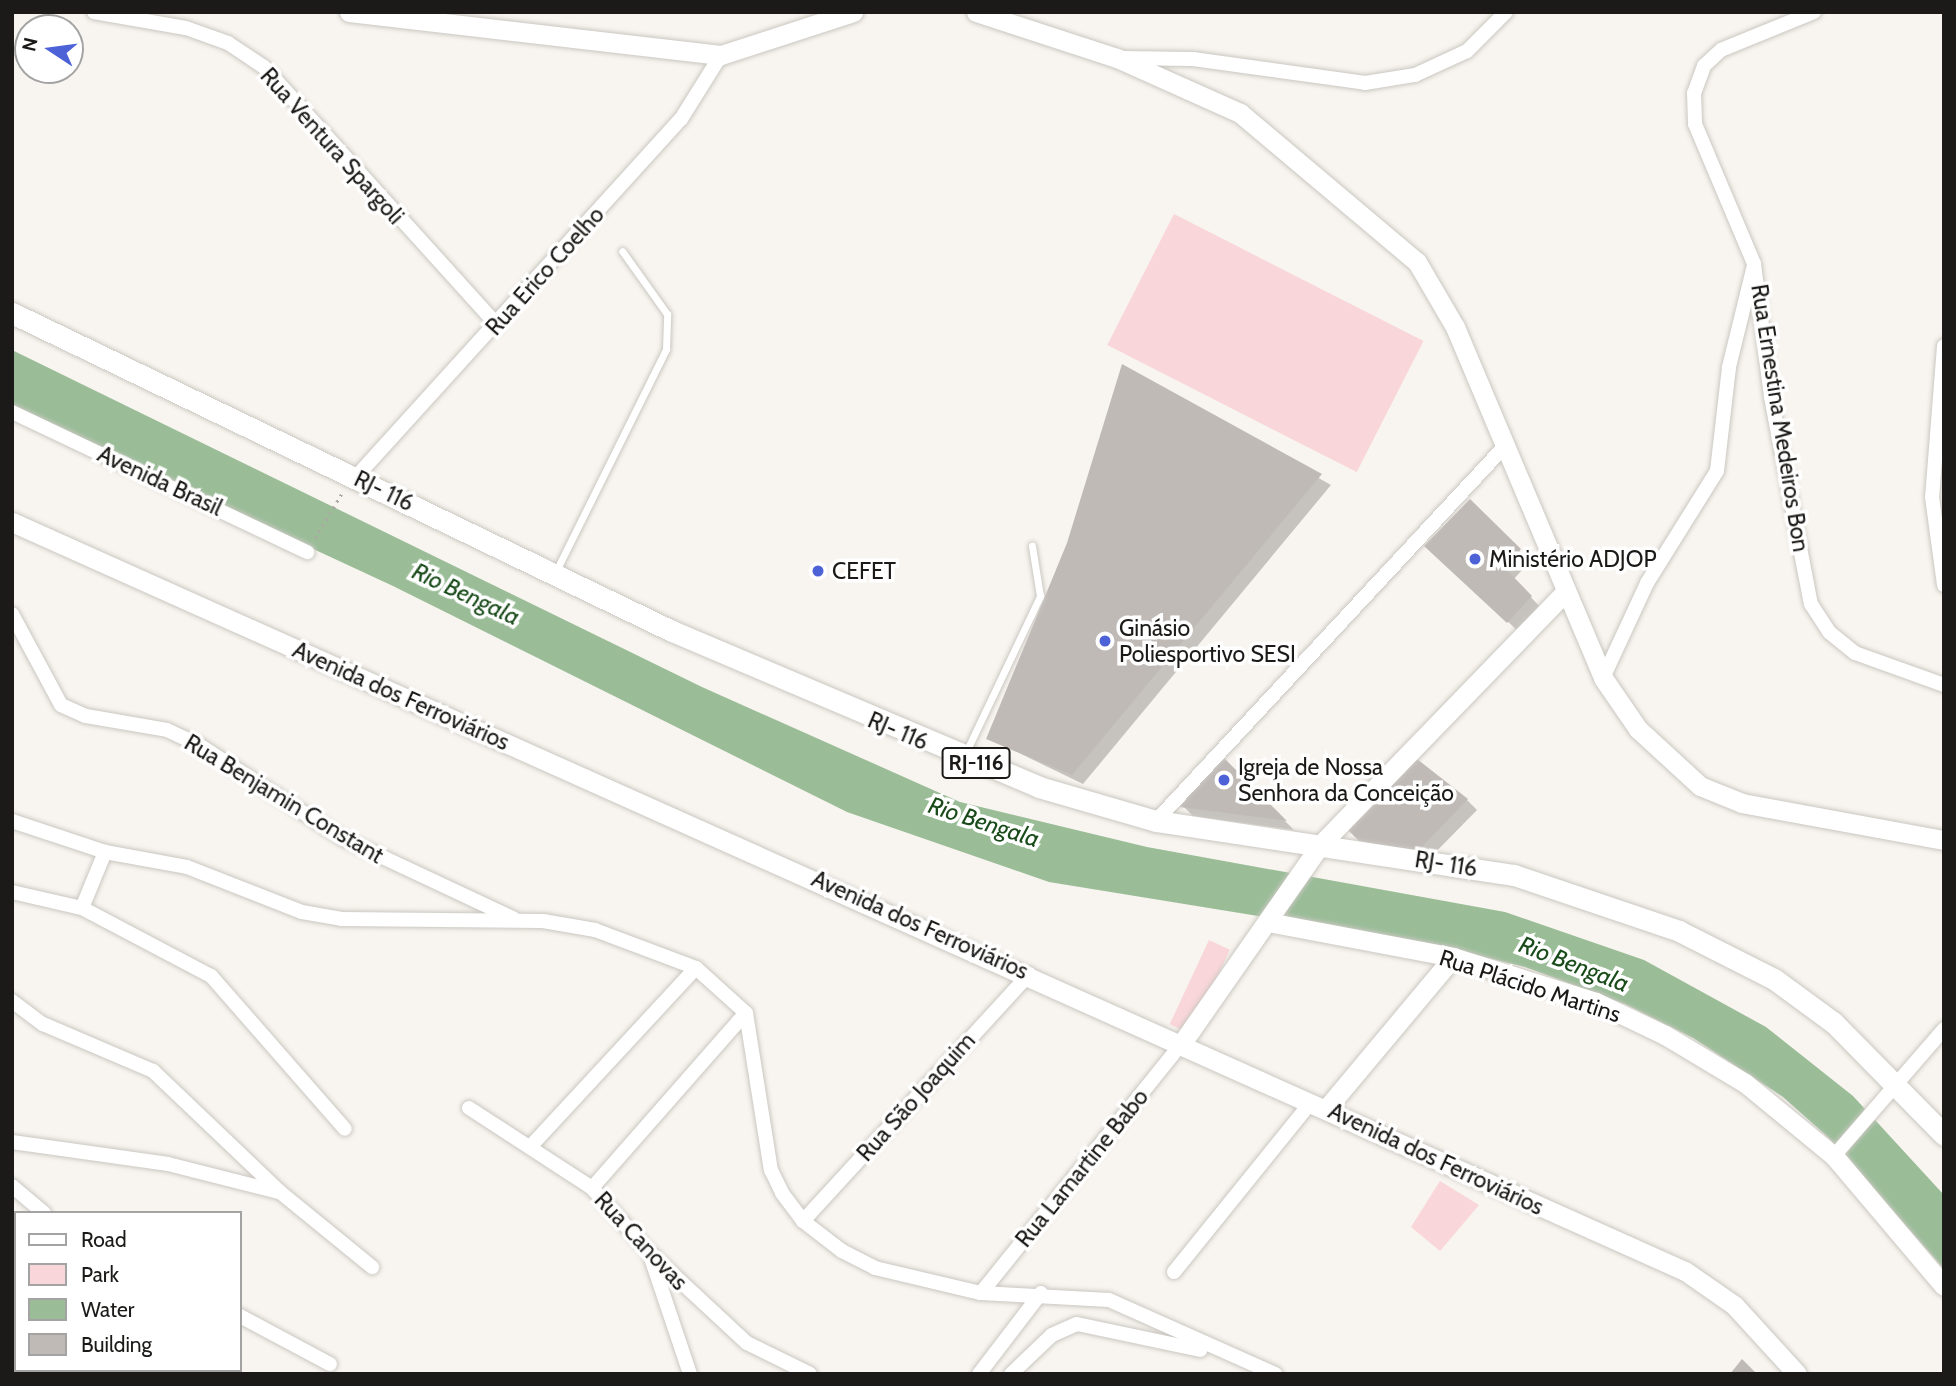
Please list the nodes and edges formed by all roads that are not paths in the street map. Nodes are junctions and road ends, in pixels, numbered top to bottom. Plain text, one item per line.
1 (94, 12) edge
2 (349, 12) edge
3 (853, 12) edge
4 (976, 12) edge
5 (1506, 12) edge
6 (1807, 14) edge
7 (721, 55) junction
8 (1117, 58) junction
9 (622, 251) dead end
10 (1754, 264) junction
11 (12, 313) edge
12 (497, 325) junction
13 (1944, 346) edge
14 (12, 412) edge
15 (1504, 447) junction
16 (356, 477) junction
17 (12, 522) edge
18 (1032, 546) dead end
19 (308, 550) road end
20 (554, 574) junction
21 (1944, 585) edge
22 (1564, 593) junction
23 (12, 614) edge
24 (1603, 678) junction
25 (1944, 685) edge
26 (963, 758) junction
27 (12, 821) edge
28 (1156, 821) junction
29 (1944, 840) edge
30 (1316, 851) junction
31 (105, 852) junction
32 (12, 892) edge
33 (82, 908) junction
34 (519, 920) junction
35 (1270, 920) junction
36 (1452, 957) junction
37 (696, 968) junction
38 (1029, 974) junction
39 (12, 1001) edge
40 (746, 1013) junction
41 (1944, 1029) edge
42 (1182, 1043) junction
43 (1895, 1091) junction
44 (1318, 1106) junction
45 (469, 1108) dead end
46 (345, 1129) dead end
47 (1944, 1135) edge
48 (12, 1142) edge
49 (530, 1147) junction
50 (1836, 1154) junction
51 (12, 1186) edge
52 (592, 1188) junction
53 (280, 1192) junction
54 (42, 1211) edge
55 (803, 1221) junction
56 (650, 1254) junction
57 (372, 1267) dead end
58 (1174, 1272) dead end
59 (1944, 1286) edge
60 (981, 1293) junction
61 (1041, 1293) junction
62 (242, 1317) edge
63 (1222, 1354) junction
64 (330, 1364) dead end
65 (690, 1374) edge
66 (810, 1374) edge
67 (979, 1374) edge
68 (1011, 1374) edge
69 (1275, 1374) edge
70 (1797, 1374) edge

1 - 12 street, Rua Ventura Spargoli
2 - 7 main road
3 - 7 main road
4 - 8 main road
5 - 8 street
6 - 10 street, Rua Ernestina Medeiros Bon
7 - 12 street, Rua Erico Coelho
8 - 15 main road
9 - 20 lane
10 - 24 street
10 - 25 street, Rua Ernestina Medeiros Bon
11 - 16 main road, RJ- 116 / RJ-116
12 - 16 street, Rua Erico Coelho
13 - 21 street
14 - 19 street, Avenida Brasil
15 - 22 main road
15 - 28 street
16 - 20 main road, RJ- 116 / RJ-116
17 - 38 main road, Avenida dos Ferroviários
18 - 26 lane
20 - 26 main road, RJ- 116 / RJ-116
22 - 24 main road
22 - 30 main road
23 - 34 street, Rua Benjamin Constant
24 - 29 main road
26 - 28 main road, RJ- 116 / RJ-116
27 - 31 street, Rua Benjamin Constant
28 - 30 main road, RJ- 116 / RJ-116
30 - 35 main road
30 - 43 main road, RJ- 116 / RJ-116
31 - 33 street
31 - 34 street, Rua Benjamin Constant
32 - 33 street
33 - 46 street
34 - 37 street, Rua Benjamin Constant
35 - 36 main road, Rua Plácido Martins
35 - 42 main road
36 - 44 main road
36 - 50 main road, Rua Plácido Martins
37 - 40 street, Rua Benjamin Constant
37 - 49 street
38 - 42 main road, Avenida dos Ferroviários
38 - 55 street, Rua São Joaquim
39 - 53 street
40 - 52 street
40 - 55 street
41 - 43 street
42 - 44 main road, Avenida dos Ferroviários
42 - 60 street, Rua Lamartine Babo
43 - 47 main road, RJ- 116 / RJ-116
43 - 50 street
44 - 58 street
44 - 70 main road, Avenida dos Ferroviários
45 - 49 street, Rua Canovas
48 - 53 street
49 - 52 street, Rua Canovas
50 - 59 main road, Rua Plácido Martins
51 - 54 street
52 - 56 street, Rua Canovas
53 - 57 street
55 - 60 street
56 - 65 street
56 - 66 street, Rua Canovas
60 - 61 street
61 - 63 street
61 - 67 street
62 - 64 street
63 - 68 street
63 - 69 street

